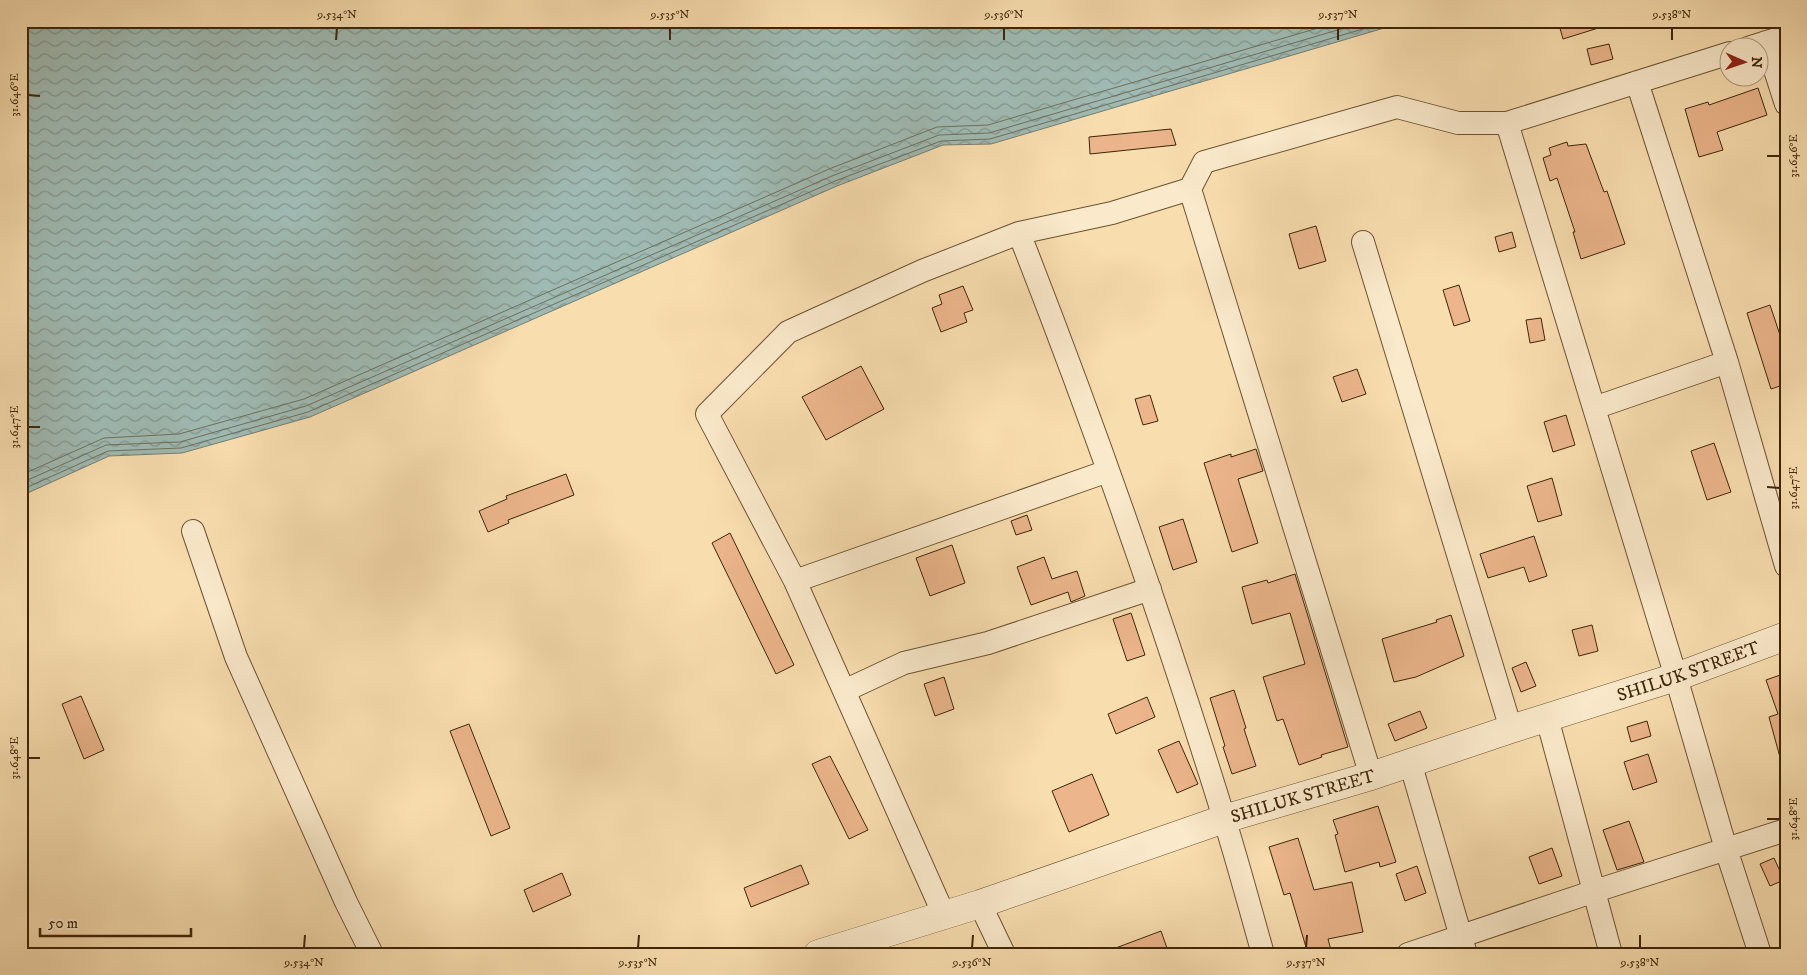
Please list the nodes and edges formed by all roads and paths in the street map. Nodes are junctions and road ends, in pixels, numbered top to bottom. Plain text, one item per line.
1 (1770, 52) edge
2 (1720, 56) edge
3 (1637, 82) junction
4 (1786, 104) edge
5 (1506, 123) junction
6 (1190, 189) junction
7 (1019, 234) junction
8 (1364, 242) dead end
9 (1727, 362) junction
10 (1594, 408) junction
11 (1108, 471) junction
12 (193, 531) dead end
13 (1786, 566) edge
14 (795, 581) junction
15 (1150, 589) junction
16 (1786, 636) edge
17 (1676, 677) junction
18 (844, 691) junction
19 (1546, 718) junction
20 (1511, 729) junction
21 (1410, 762) junction
22 (1371, 776) junction
23 (1224, 819) junction
24 (1786, 830) edge
25 (1726, 849) junction
26 (1595, 891) junction
27 (980, 904) junction
28 (944, 915) junction
29 (1463, 946) edge
30 (372, 954) edge
31 (818, 954) edge
32 (1004, 954) edge
33 (1262, 954) edge
34 (1408, 954) edge
35 (1611, 954) edge
36 (1760, 954) edge

1 - 4 street
2 - 3 street
3 - 5 street
3 - 9 street
5 - 6 street
5 - 10 street
6 - 7 street
6 - 22 street
7 - 11 street
7 - 14 street
8 - 20 street
9 - 10 street
9 - 13 street
10 - 17 street
11 - 14 street
11 - 15 street
12 - 30 street
14 - 18 street
15 - 18 street
15 - 23 street
16 - 17 street, SHILUK STREET
17 - 19 street, SHILUK STREET
17 - 25 street
18 - 28 street
19 - 20 street, SHILUK STREET
19 - 26 street
20 - 21 street, SHILUK STREET
21 - 22 street, SHILUK STREET
21 - 29 street
22 - 23 street, SHILUK STREET
23 - 27 street, SHILUK STREET
23 - 33 street
24 - 25 street
25 - 26 street
25 - 36 street
26 - 29 street
26 - 35 street
27 - 28 street, SHILUK STREET
27 - 32 street
28 - 31 street, SHILUK STREET
29 - 34 street

